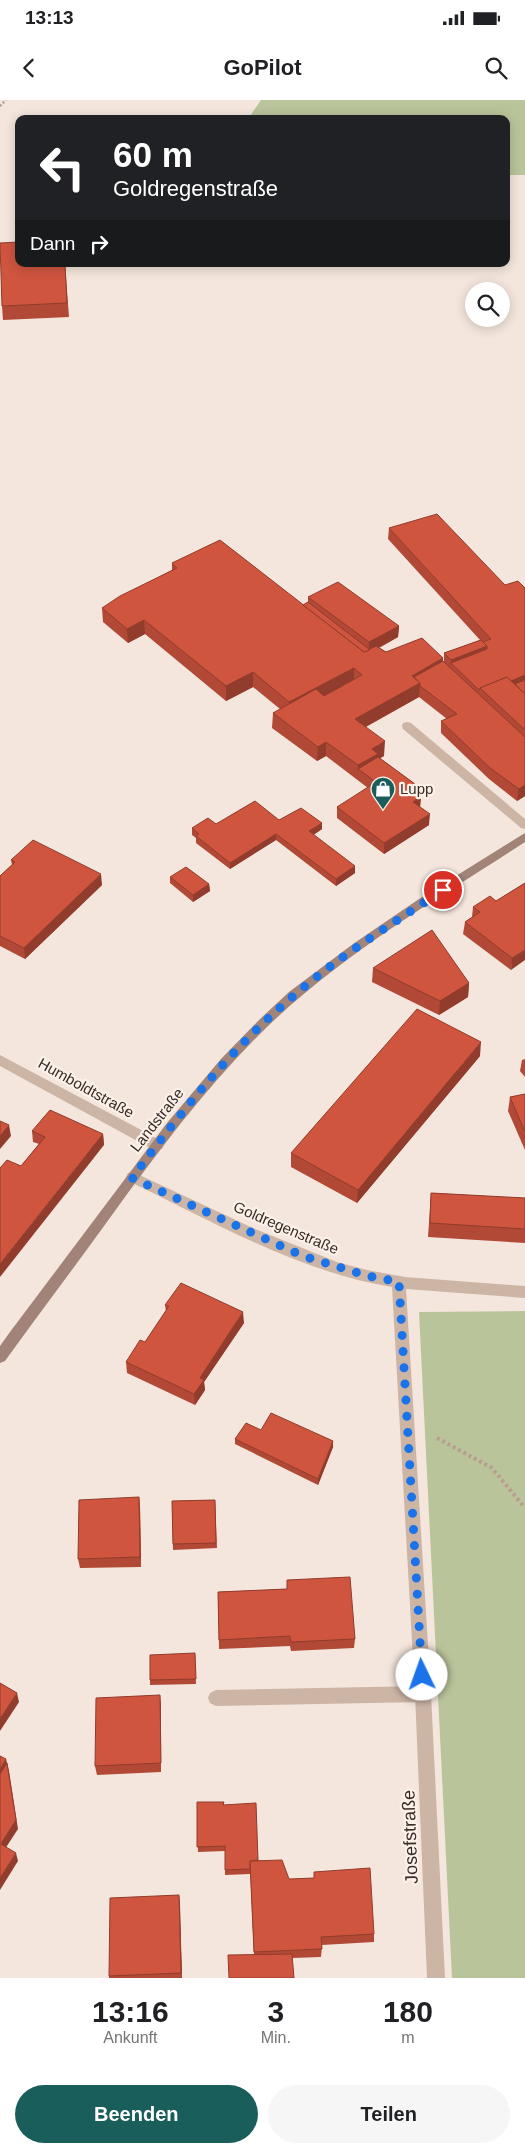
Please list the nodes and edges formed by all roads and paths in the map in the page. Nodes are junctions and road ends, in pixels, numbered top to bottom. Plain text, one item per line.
1 (6, 100) edge
2 (0, 106) edge
3 (407, 726) dead end
4 (525, 824) edge
5 (525, 837) edge
6 (0, 1060) edge
7 (157, 1145) junction
8 (132, 1178) junction
9 (399, 1282) junction
10 (525, 1292) edge
11 (0, 1357) edge
12 (407, 1423) junction
13 (525, 1508) edge
14 (423, 1694) junction
15 (216, 1698) dead end
16 (436, 1978) edge

1 - 2 path
3 - 4 street
5 - 7 street, Landstraße
6 - 7 street, Humboldtstraße
7 - 8 street, Landstraße
8 - 9 street, Goldregenstraße
8 - 11 street, Landstraße
9 - 10 street, Goldregenstraße
9 - 12 street, Josefstraße
12 - 13 path
12 - 14 street, Josefstraße
14 - 15 street
14 - 16 street, Josefstraße

